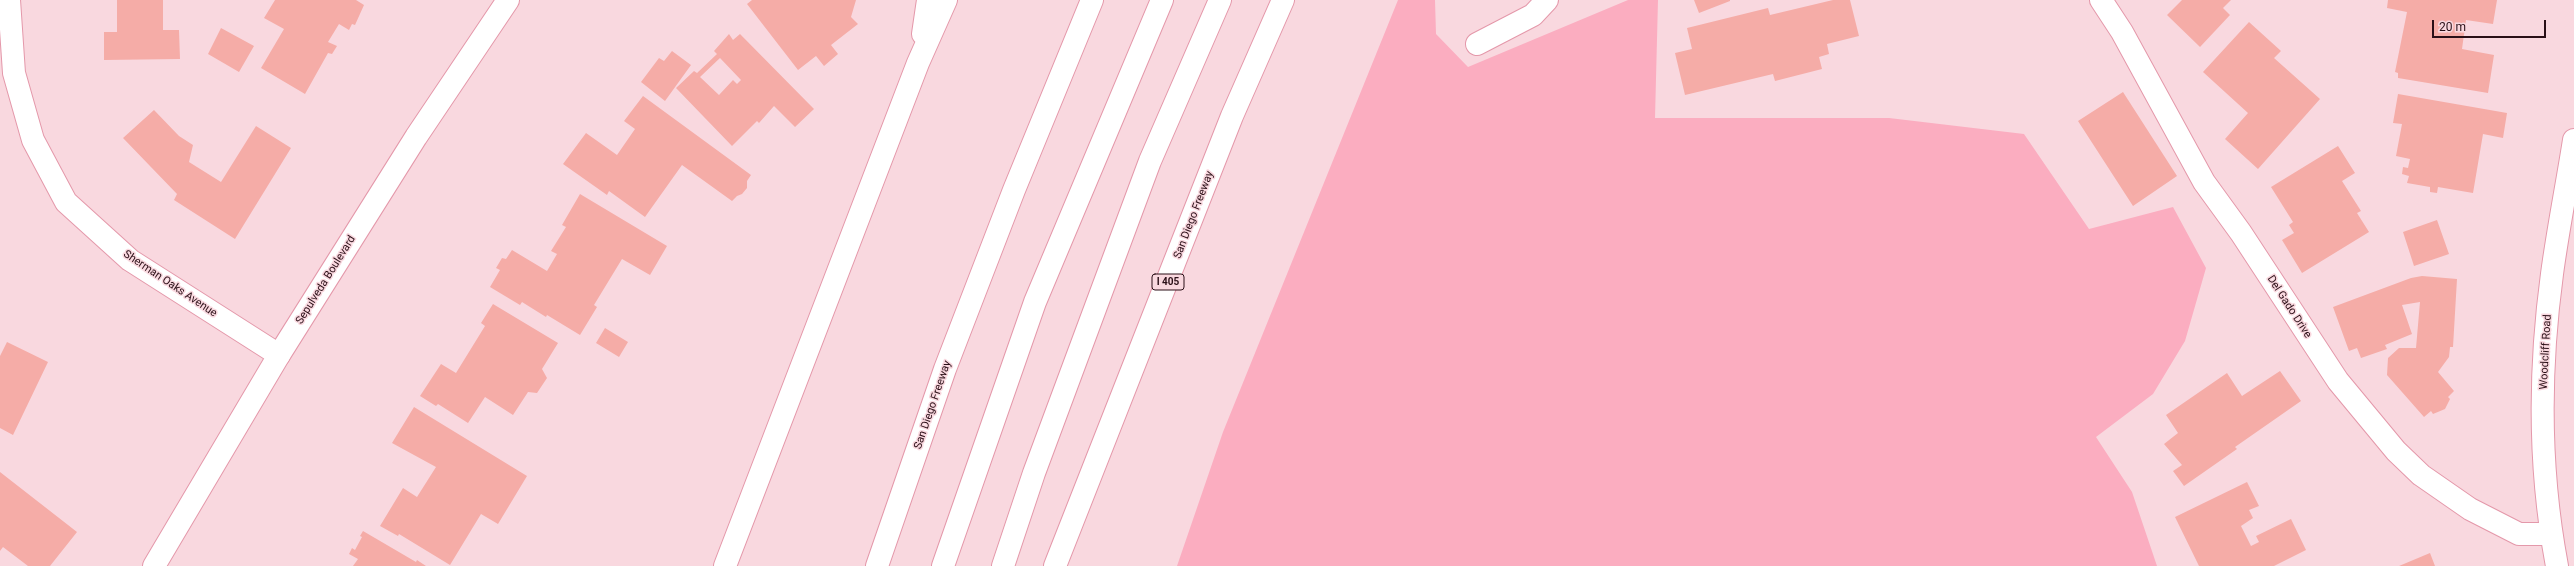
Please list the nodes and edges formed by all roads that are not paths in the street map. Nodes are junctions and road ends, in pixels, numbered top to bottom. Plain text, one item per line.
1 (9, 0) edge
2 (508, 0) edge
3 (928, 0) edge
4 (946, 0) edge
5 (1092, 0) edge
6 (1162, 0) edge
7 (1220, 0) edge
8 (1283, 0) edge
9 (1547, 0) edge
10 (2102, 0) edge
11 (1477, 44) dead end
12 (918, 63) junction
13 (2574, 140) edge
14 (279, 355) junction
15 (2551, 534) junction
16 (154, 566) edge
17 (725, 566) edge
18 (877, 566) edge
19 (944, 566) edge
20 (1003, 566) edge
21 (1055, 566) edge
22 (2557, 566) edge

1 - 14 main road, Sherman Oaks Avenue
2 - 14 main road, Sepulveda Boulevard
3 - 12 main road
4 - 12 main road
5 - 18 main road, San Diego Freeway
6 - 19 main road
7 - 20 main road
8 - 21 main road, San Diego Freeway / I 405
9 - 11 main road
10 - 15 main road, Del Gado Drive
12 - 17 main road
13 - 15 main road, Woodcliff Road
14 - 16 main road, Sepulveda Boulevard
15 - 22 main road, Woodcliff Road

